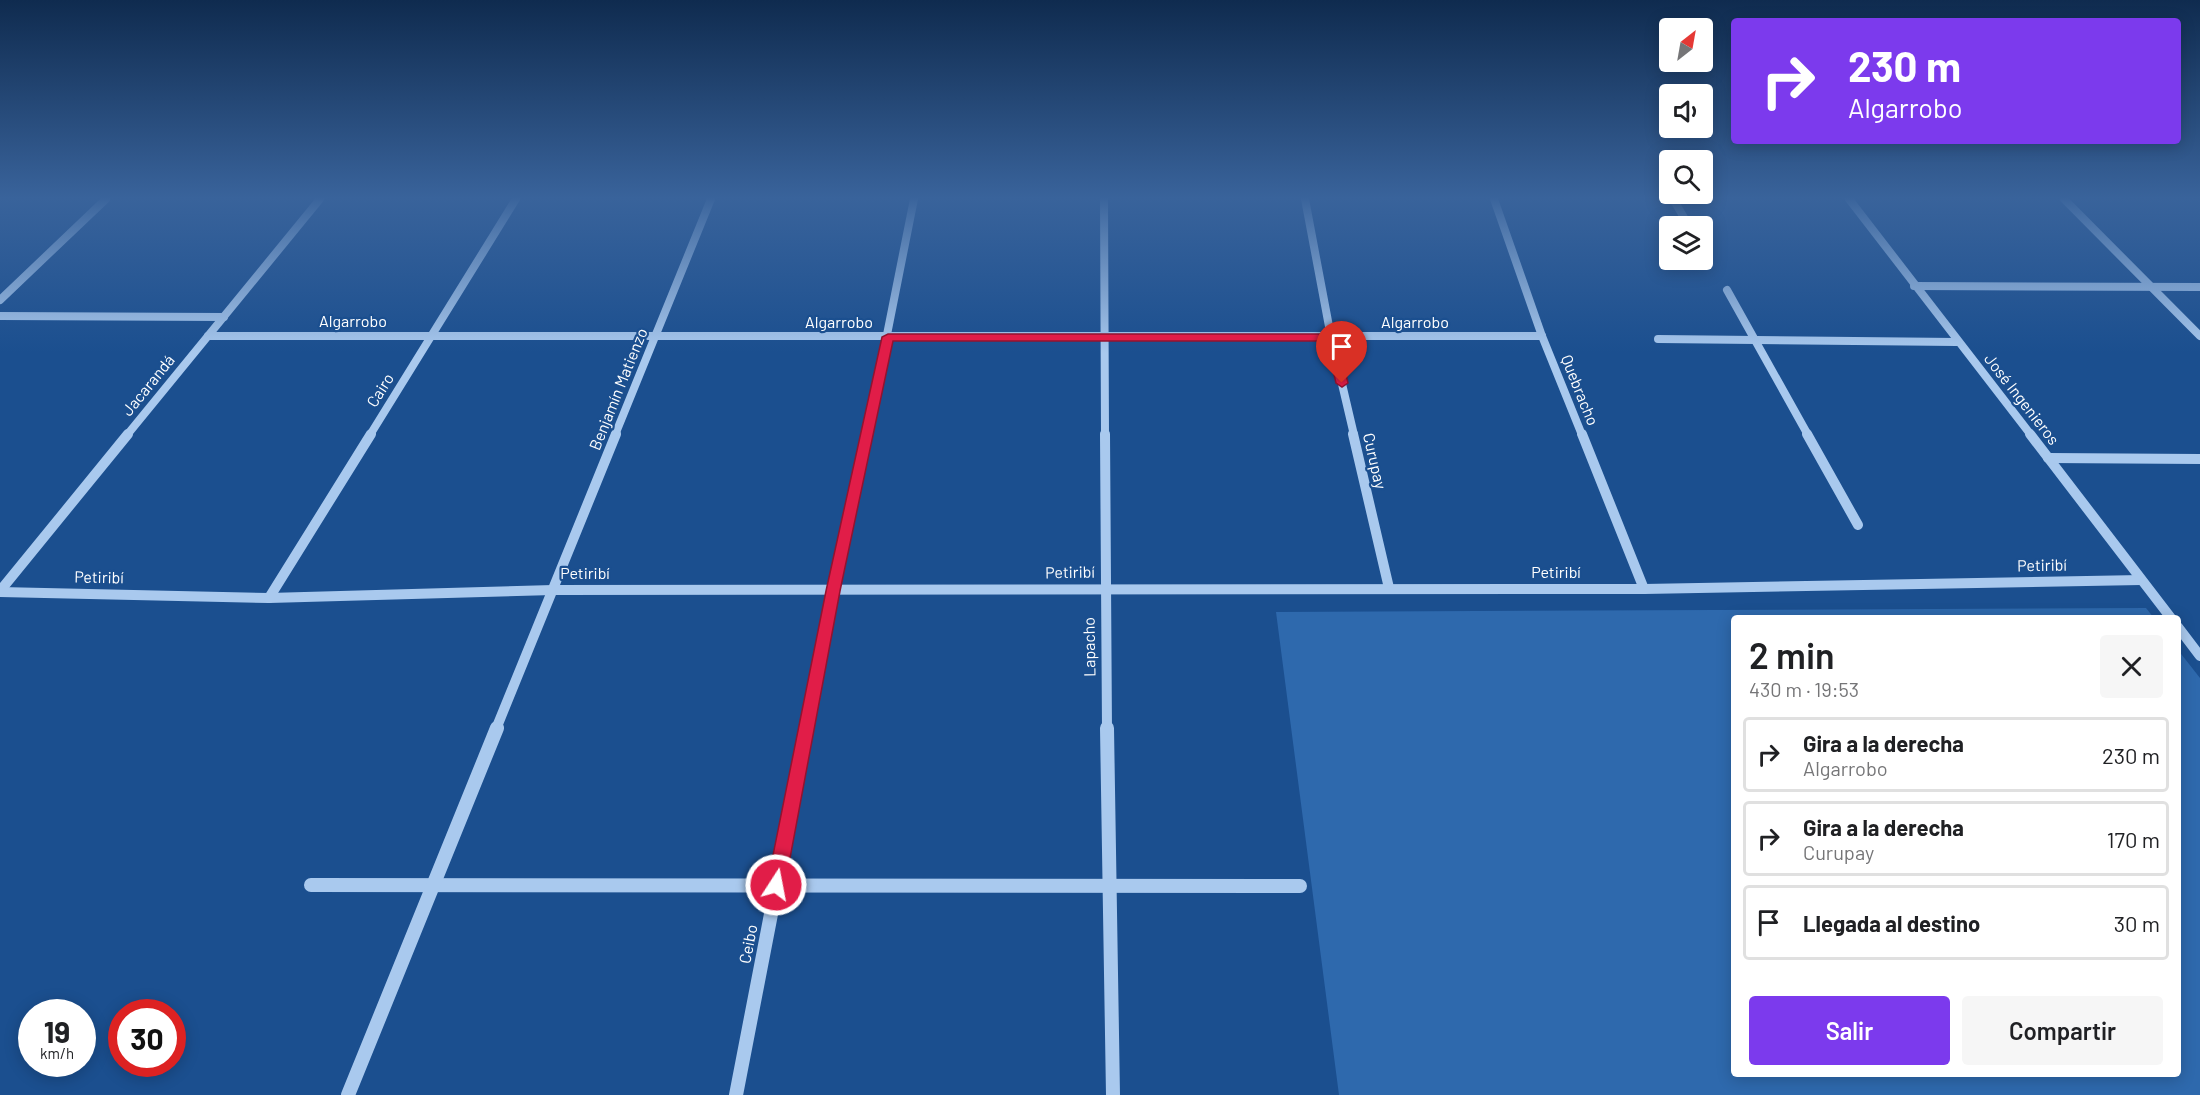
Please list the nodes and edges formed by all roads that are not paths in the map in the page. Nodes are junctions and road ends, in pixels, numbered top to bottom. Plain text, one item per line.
1 (52, 250) edge
2 (278, 250) edge
3 (484, 250) edge
4 (690, 250) edge
5 (904, 250) edge
6 (1104, 250) edge
7 (1315, 250) edge
8 (1512, 250) edge
9 (1887, 250) edge
10 (2114, 250) edge
11 (1914, 286) junction
12 (2150, 287) junction
13 (2200, 287) edge
14 (1726, 290) dead end
15 (0, 300) edge
16 (0, 316) edge
17 (224, 317) junction
18 (208, 336) junction
19 (431, 336) junction
20 (656, 336) junction
21 (1542, 336) junction
22 (2200, 336) edge
23 (888, 337) junction
24 (1103, 337) junction
25 (1331, 337) junction
26 (1658, 339) dead end
27 (1754, 340) junction
28 (1957, 342) junction
29 (2048, 458) junction
30 (2200, 459) edge
31 (1858, 525) dead end
32 (2141, 580) junction
33 (1105, 588) junction
34 (1389, 588) junction
35 (1644, 589) junction
36 (553, 590) junction
37 (0, 591) edge
38 (833, 591) junction
39 (270, 598) junction
40 (2169, 615) edge
41 (2181, 631) edge
42 (2200, 656) edge
43 (433, 884) junction
44 (311, 885) dead end
45 (776, 885) junction
46 (1109, 886) junction
47 (1300, 886) dead end
48 (348, 1095) edge
49 (736, 1095) edge
50 (1113, 1095) edge

1 - 15 street
2 - 17 street, Jacarandá
3 - 19 street, Cairo
4 - 20 street, Benjamín Matienzo
5 - 23 street, Ceibo
6 - 24 street, Lapacho
7 - 25 street, Curupay
8 - 21 street, Quebracho
9 - 11 street, José Ingenieros
10 - 12 street
11 - 12 street
11 - 28 street, José Ingenieros
12 - 13 street
12 - 22 street
14 - 27 street
16 - 17 street
17 - 18 street, Jacarandá
18 - 19 street, Algarrobo
18 - 37 street, Jacarandá
19 - 20 street, Algarrobo
19 - 39 street, Cairo
20 - 23 street, Algarrobo
20 - 36 street, Benjamín Matienzo
21 - 25 street, Algarrobo
21 - 35 street, Quebracho
23 - 24 street, Algarrobo
23 - 38 street, Ceibo
24 - 25 street, Algarrobo
24 - 33 street, Lapacho
25 - 34 street, Curupay
26 - 27 street
27 - 28 street
27 - 31 street
28 - 29 street, José Ingenieros
29 - 30 street
29 - 32 street, José Ingenieros
32 - 35 street, Petiribí
32 - 40 street, José Ingenieros
33 - 34 street, Petiribí
33 - 38 street, Petiribí
33 - 46 street, Lapacho
34 - 35 street, Petiribí
36 - 38 street, Petiribí
36 - 39 street, Petiribí
36 - 43 street, Benjamín Matienzo
37 - 39 street, Petiribí
38 - 45 street, Ceibo
41 - 42 street
43 - 44 street
43 - 45 street
43 - 48 street, Benjamín Matienzo
45 - 46 street
45 - 49 street, Ceibo
46 - 47 street
46 - 50 street, Lapacho

